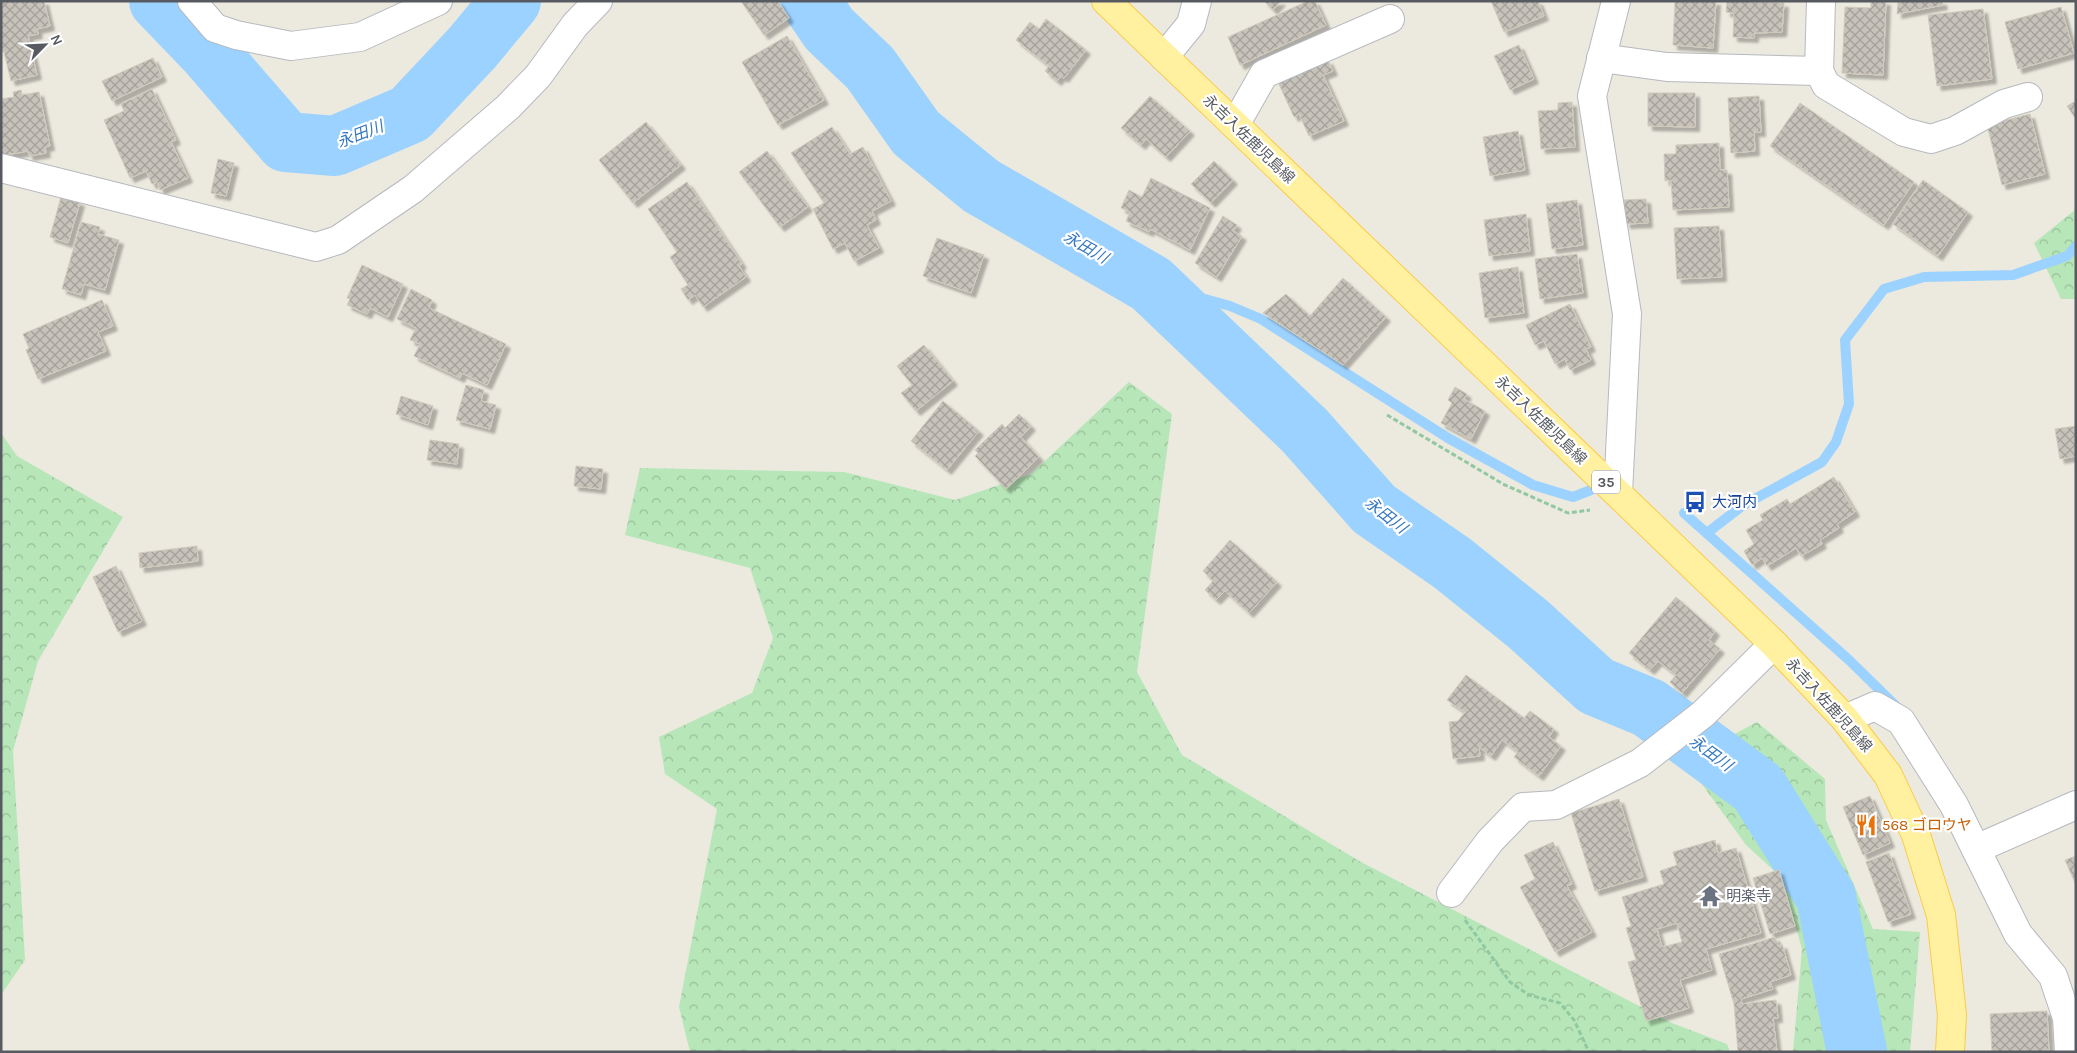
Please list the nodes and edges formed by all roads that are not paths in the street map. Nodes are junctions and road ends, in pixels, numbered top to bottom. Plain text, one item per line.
1 (192, 1) edge
2 (438, 1) edge
3 (598, 1) edge
4 (1106, 1) edge
5 (1197, 1) edge
6 (1616, 1) edge
7 (1821, 1) edge
8 (1390, 19) dead end
9 (1164, 57) junction
10 (1601, 58) junction
11 (1818, 70) junction
12 (2028, 97) dead end
13 (1235, 125) junction
14 (1, 168) edge
15 (1618, 493) junction
16 (1774, 644) junction
17 (1845, 720) junction
18 (2076, 805) edge
19 (1976, 849) junction
20 (1451, 893) road end
21 (1950, 1052) edge
22 (2069, 1052) edge

1 - 2 street
3 - 14 street
4 - 9 main road, 永吉入佐鹿児島線 / 35
5 - 9 street
6 - 10 street
7 - 11 street
8 - 13 street
9 - 13 main road, 永吉入佐鹿児島線 / 35
10 - 11 street
10 - 15 street
11 - 12 street
13 - 15 main road, 永吉入佐鹿児島線 / 35
15 - 16 main road, 永吉入佐鹿児島線 / 35
16 - 17 main road, 永吉入佐鹿児島線 / 35
16 - 20 street
17 - 19 street
17 - 21 main road, 永吉入佐鹿児島線 / 35
18 - 19 street
19 - 22 street

